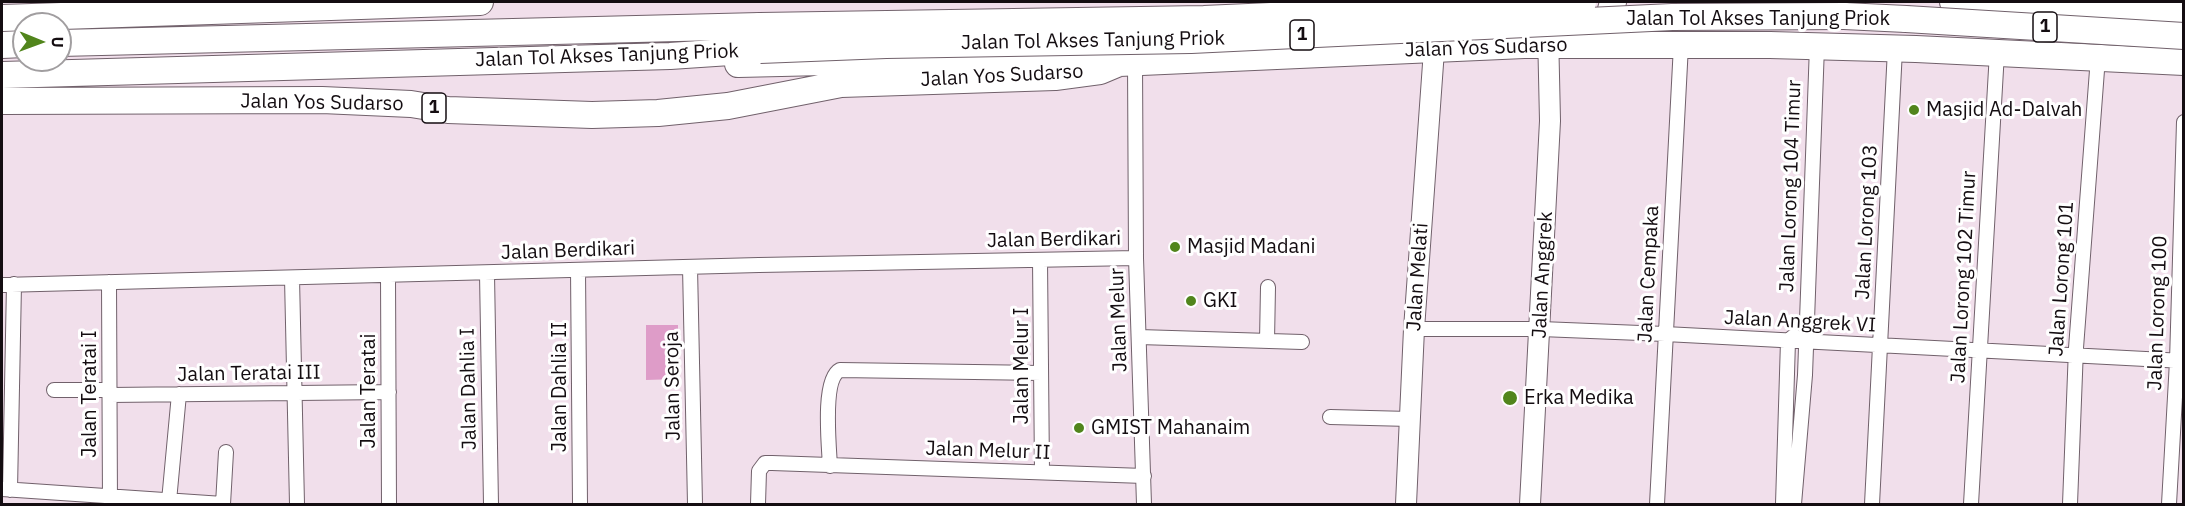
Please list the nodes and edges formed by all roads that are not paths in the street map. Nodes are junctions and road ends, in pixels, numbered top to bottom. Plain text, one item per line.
1 (480, 2) edge
2 (1233, 2) edge
3 (1275, 2) edge
4 (1547, 2) edge
5 (1583, 2) edge
6 (1613, 2) edge
7 (1953, 2) edge
8 (308, 8) junction
9 (2184, 15) edge
10 (2, 18) edge
11 (2184, 24) edge
12 (72, 29) edge
13 (2184, 38) edge
14 (72, 43) edge
15 (1549, 45) junction
16 (1682, 45) junction
17 (1628, 46) junction
18 (1817, 46) junction
19 (760, 47) junction
20 (1906, 49) junction
21 (1434, 50) junction
22 (1997, 52) junction
23 (1281, 56) junction
24 (2098, 57) junction
25 (1222, 58) junction
26 (2138, 59) junction
27 (1127, 62) junction
28 (2184, 62) edge
29 (2, 75) edge
30 (2, 101) edge
31 (2184, 122) edge
32 (1136, 258) junction
33 (1040, 260) junction
34 (690, 267) junction
35 (578, 270) junction
36 (487, 274) junction
37 (388, 276) junction
38 (291, 278) junction
39 (109, 282) junction
40 (8, 284) edge
41 (1268, 287) dead end
42 (1805, 327) junction
43 (1414, 329) junction
44 (1541, 329) junction
45 (1665, 334) junction
46 (1139, 336) junction
47 (1267, 340) junction
48 (1788, 341) junction
49 (1302, 342) dead end
50 (1805, 342) junction
51 (1882, 345) junction
52 (1978, 352) junction
53 (2076, 355) junction
54 (2180, 361) edge
55 (1041, 373) junction
56 (54, 390) dead end
57 (110, 392) junction
58 (294, 392) junction
59 (389, 392) junction
60 (179, 394) junction
61 (1330, 417) dead end
62 (1410, 419) junction
63 (226, 452) dead end
64 (830, 466) junction
65 (1041, 471) junction
66 (1144, 476) junction
67 (6, 490) edge
68 (110, 501) edge
69 (169, 501) junction
70 (223, 504) edge
71 (297, 504) edge
72 (389, 504) edge
73 (491, 504) edge
74 (580, 504) edge
75 (695, 504) edge
76 (758, 504) edge
77 (1144, 504) edge
78 (1406, 504) edge
79 (1530, 504) edge
80 (1657, 504) edge
81 (1783, 504) edge
82 (1794, 504) edge
83 (1872, 504) edge
84 (1971, 504) edge
85 (2070, 504) edge
86 (2169, 504) edge

1 - 8 highway
2 - 25 highway
3 - 23 highway
4 - 15 street, Jalan Anggrek
5 - 19 highway, Jalan Tol Akses Tanjung Priok / 1, bridge
6 - 17 highway
7 - 9 highway, 1
8 - 10 highway
8 - 12 highway
11 - 20 highway
13 - 19 highway, Jalan Tol Akses Tanjung Priok / 1, bridge
13 - 26 highway
14 - 19 highway, Jalan Tol Akses Tanjung Priok / 1
15 - 17 highway, Jalan Yos Sudarso / 1
15 - 21 highway, Jalan Yos Sudarso / 1
15 - 44 street, Jalan Anggrek
16 - 17 highway, Jalan Yos Sudarso / 1
16 - 18 highway, Jalan Yos Sudarso / 1
16 - 45 street, Jalan Cempaka
18 - 20 highway, Jalan Yos Sudarso / 1
18 - 42 street, Jalan Lorong 104 Timur
19 - 27 highway
19 - 29 highway, Jalan Tol Akses Tanjung Priok / 1
20 - 22 highway, Jalan Yos Sudarso / 1
20 - 51 street, Jalan Lorong 103
21 - 23 highway, Jalan Yos Sudarso / 1
21 - 43 street, Jalan Melati
22 - 24 highway, Jalan Yos Sudarso / 1
22 - 52 street, Jalan Lorong 102 Timur
23 - 25 highway, Jalan Yos Sudarso / 1
24 - 26 highway, Jalan Yos Sudarso / 1
24 - 53 street, Jalan Lorong 101
25 - 27 highway, Jalan Yos Sudarso / 1
26 - 28 highway, Jalan Yos Sudarso / 1
27 - 30 highway, Jalan Yos Sudarso / 1
27 - 32 street, Jalan Melur
31 - 54 street, Jalan Lorong 100
32 - 33 street, Jalan Berdikari
32 - 46 street, Jalan Melur
33 - 34 street, Jalan Berdikari
33 - 55 street, Jalan Melur I
34 - 35 street, Jalan Berdikari
34 - 75 street, Jalan Seroja
35 - 36 street, Jalan Berdikari
35 - 74 street, Jalan Dahlia II
36 - 37 street, Jalan Berdikari
36 - 73 street, Jalan Dahlia I
37 - 38 street, Jalan Berdikari
37 - 59 street, Jalan Teratai
38 - 39 street, Jalan Berdikari
38 - 58 street
39 - 40 street, Jalan Berdikari
39 - 57 street, Jalan Teratai I
40 - 67 street
41 - 47 street
42 - 48 street
42 - 50 street, Jalan Lorong 104 Timur
43 - 44 street, Jalan Anggrek VI
43 - 62 street, Jalan Melati
44 - 45 street, Jalan Anggrek VI
44 - 79 street, Jalan Anggrek
45 - 48 street, Jalan Anggrek VI
45 - 80 street, Jalan Cempaka
46 - 47 street
46 - 66 street, Jalan Melur
47 - 49 street
48 - 50 street, Jalan Anggrek VI
48 - 81 street
50 - 51 street, Jalan Anggrek VI
50 - 82 street, Jalan Lorong 104 Timur
51 - 52 street, Jalan Anggrek VI
51 - 83 street, Jalan Lorong 103
52 - 53 street, Jalan Anggrek VI
52 - 84 street, Jalan Lorong 102 Timur
53 - 54 street, Jalan Anggrek VI
53 - 85 street, Jalan Lorong 101
54 - 86 street, Jalan Lorong 100
55 - 64 street
55 - 65 street, Jalan Melur I
56 - 57 street, Jalan Teratai III
57 - 60 street, Jalan Teratai III
57 - 68 street, Jalan Teratai I
58 - 59 street, Jalan Teratai III
58 - 60 street, Jalan Teratai III
58 - 71 street
59 - 72 street, Jalan Teratai
60 - 69 street
61 - 62 street
62 - 78 street, Jalan Melati
63 - 70 street
64 - 65 street, Jalan Melur II
64 - 76 street, Jalan Melur II
65 - 66 street, Jalan Melur II
66 - 77 street, Jalan Melur
67 - 68 street
68 - 69 street
69 - 70 street

